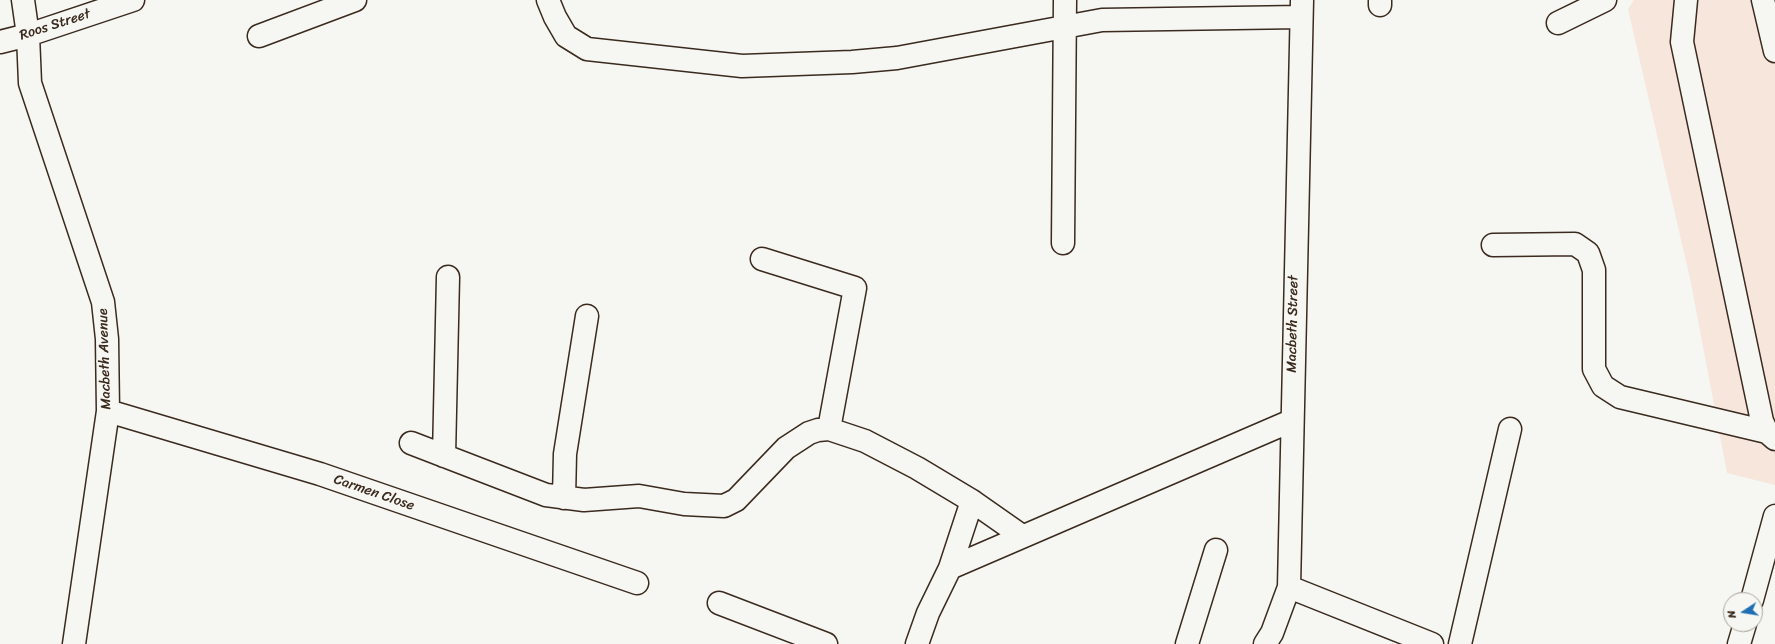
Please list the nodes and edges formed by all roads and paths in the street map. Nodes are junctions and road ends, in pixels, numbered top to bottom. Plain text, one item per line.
1 (23, 0) edge
2 (133, 0) edge
3 (355, 0) edge
4 (548, 0) edge
5 (1065, 0) edge
6 (1605, 0) edge
7 (1686, 0) edge
8 (1764, 0) edge
9 (1301, 8) edge
10 (1558, 23) dead end
11 (1066, 26) junction
12 (28, 35) junction
13 (259, 36) dead end
14 (1, 40) edge
15 (1775, 51) edge
16 (30, 82) junction
17 (1063, 243) dead end
18 (1493, 245) dead end
19 (762, 259) dead end
20 (448, 277) dead end
21 (587, 316) dead end
22 (108, 411) junction
23 (1291, 421) junction
24 (829, 428) junction
25 (1510, 429) dead end
26 (1771, 436) edge
27 (411, 443) dead end
28 (444, 456) junction
29 (564, 498) junction
30 (972, 501) junction
31 (1775, 516) edge
32 (1022, 536) junction
33 (1216, 550) dead end
34 (950, 568) junction
35 (637, 583) dead end
36 (1289, 587) junction
37 (1754, 592) edge
38 (719, 604) dead end
39 (1743, 632) edge
40 (74, 644) edge
41 (826, 644) edge
42 (917, 644) edge
43 (1187, 644) edge
44 (1265, 644) edge
45 (1432, 644) edge
46 (1460, 644) edge
47 (1740, 644) edge

1 - 12 street, Macbeth Avenue
2 - 12 street, Roos Street
3 - 13 street
4 - 11 street
5 - 11 street
6 - 10 street
7 - 26 street
8 - 15 street
9 - 11 street
9 - 23 street, Macbeth Street
11 - 17 street
12 - 14 street, Roos Street
12 - 16 street, Macbeth Avenue
14 - 16 street, Macbeth Avenue
16 - 22 street, Macbeth Avenue
18 - 26 street
19 - 24 street
20 - 28 street
21 - 29 street
22 - 35 street, Carmen Close
22 - 40 street, Macbeth Avenue
23 - 32 street
23 - 36 street, Macbeth Street
24 - 29 street
24 - 30 street
25 - 46 street
27 - 28 street
28 - 29 street
30 - 32 street
30 - 34 street
31 - 37 street
32 - 34 street
33 - 43 street
34 - 42 street
36 - 44 street, Macbeth Street
36 - 45 street
38 - 41 street
39 - 47 street

